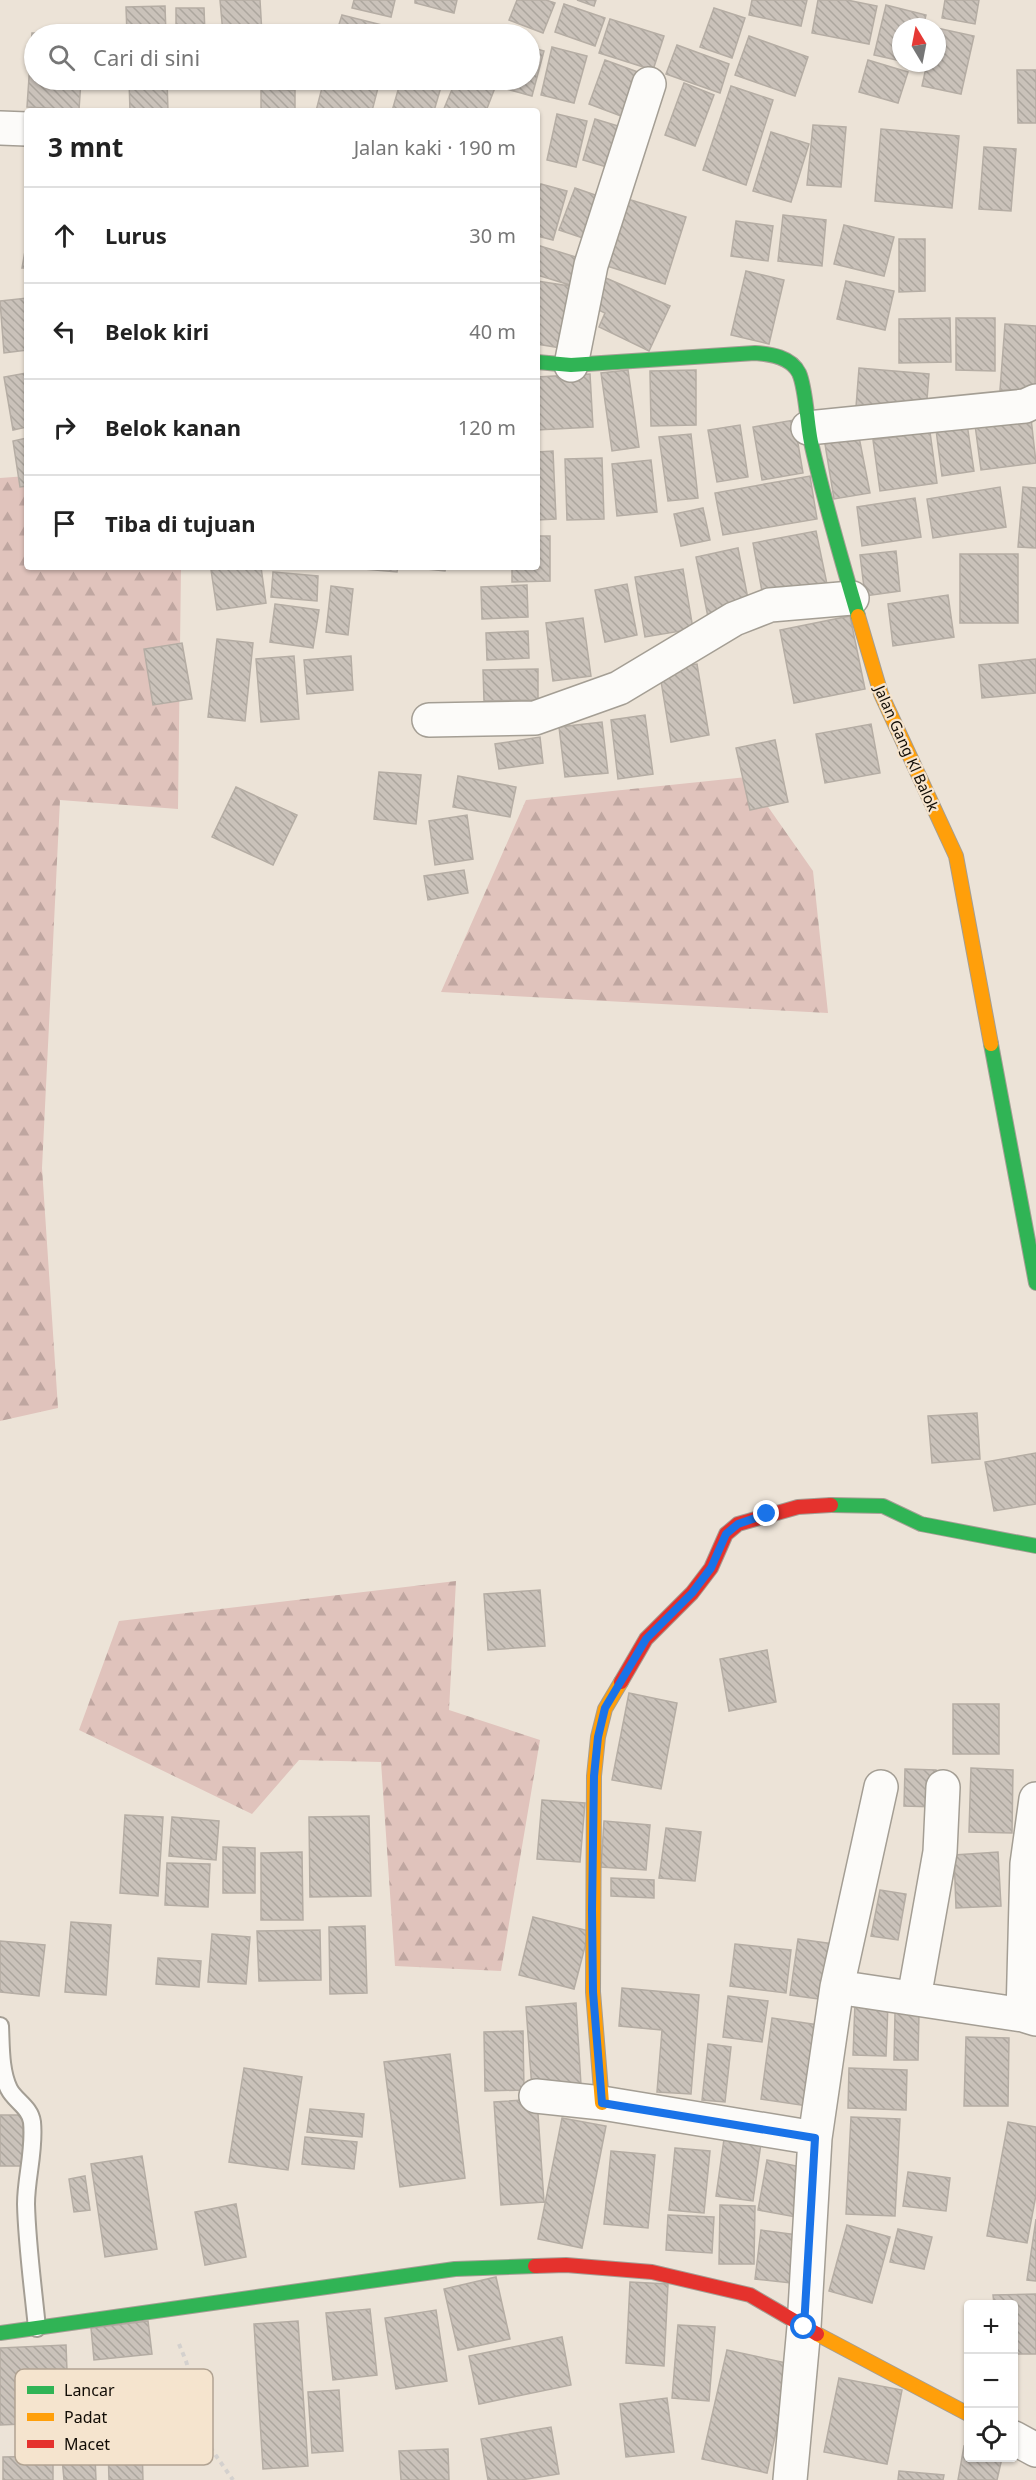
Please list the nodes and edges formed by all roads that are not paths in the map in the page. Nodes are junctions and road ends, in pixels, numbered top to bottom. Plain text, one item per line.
1 (650, 84) dead end
2 (0, 128) edge
3 (24, 129) edge
4 (540, 362) edge
5 (571, 365) junction
6 (1036, 401) edge
7 (808, 428) junction
8 (852, 598) junction
9 (429, 720) dead end
10 (1036, 1283) edge
11 (1036, 1546) edge
12 (881, 1787) dead end
13 (943, 1788) dead end
14 (1036, 1798) edge
15 (837, 1987) junction
16 (914, 1998) junction
17 (1030, 2017) edge
18 (0, 2026) edge
19 (536, 2096) dead end
20 (602, 2103) junction
21 (815, 2138) junction
22 (804, 2327) junction
23 (37, 2328) junction
24 (0, 2333) edge
25 (964, 2411) edge
26 (1018, 2440) edge
27 (1036, 2450) edge
28 (790, 2480) edge

1 - 5 street
2 - 3 street
4 - 5 street, Jalan Gang Kl Balok
5 - 7 street, Jalan Gang Kl Balok
6 - 7 street
7 - 8 street, Jalan Gang Kl Balok
8 - 9 street
8 - 10 street, Jalan Gang Kl Balok
11 - 20 street
12 - 15 street
13 - 16 street
14 - 17 street
15 - 16 street
15 - 21 street
16 - 17 street
18 - 23 lane
19 - 20 street
20 - 21 street
21 - 22 street
22 - 23 street
22 - 25 street
22 - 28 street
23 - 24 street
26 - 27 street

